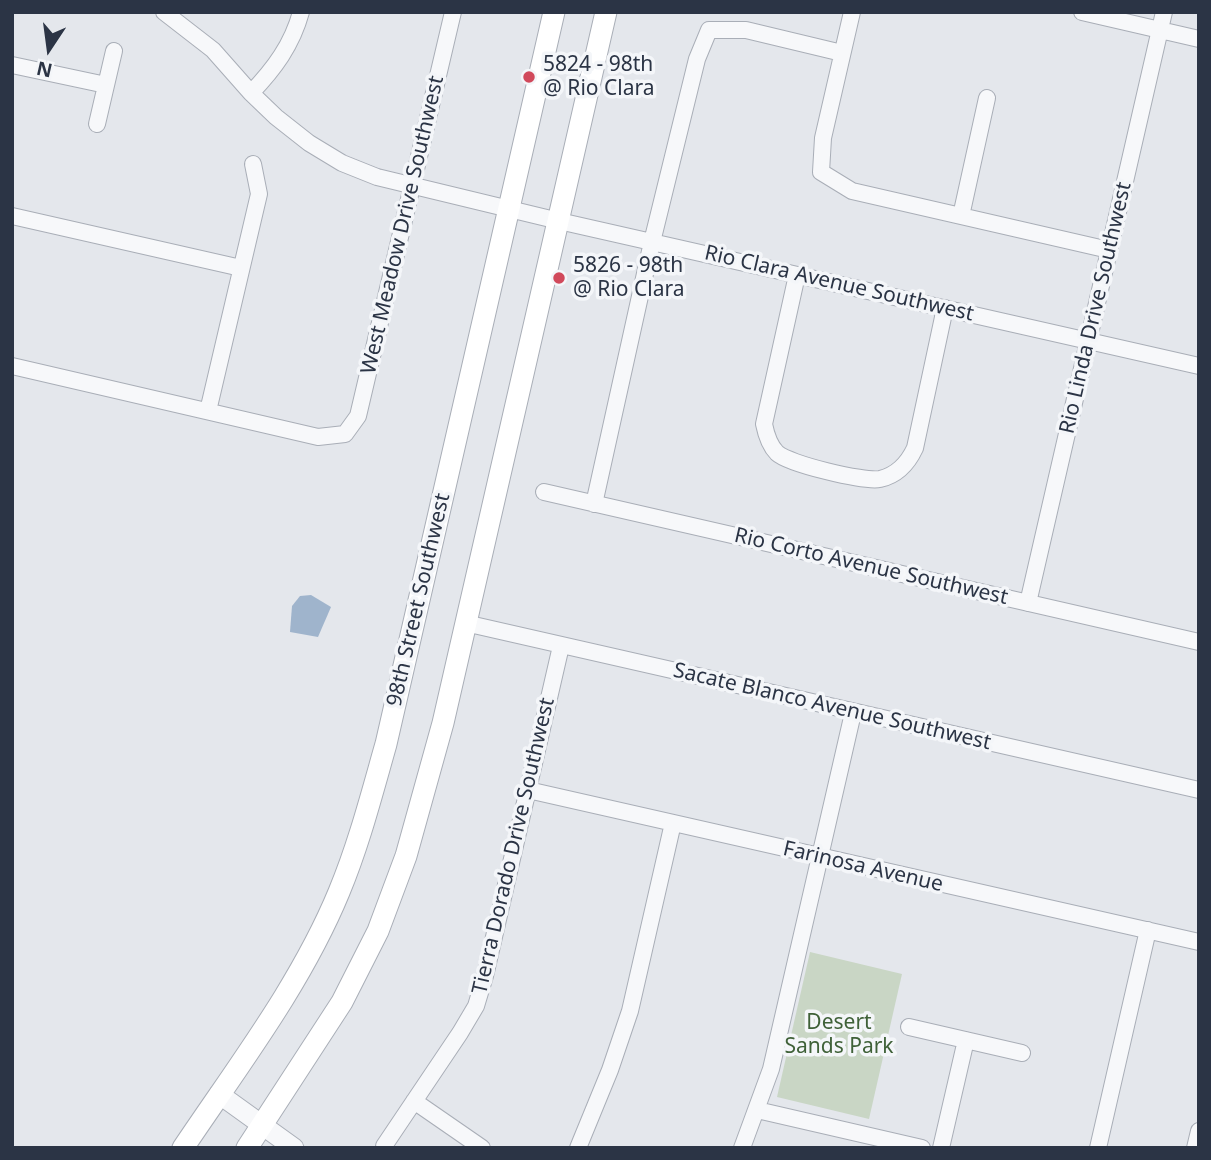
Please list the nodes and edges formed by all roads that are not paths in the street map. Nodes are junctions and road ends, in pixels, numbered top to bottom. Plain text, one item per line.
1 (164, 12) edge
2 (301, 12) edge
3 (453, 12) edge
4 (554, 12) edge
5 (606, 12) edge
6 (852, 12) edge
7 (1082, 12) edge
8 (1164, 12) edge
9 (1160, 30) junction
10 (1199, 39) edge
11 (114, 51) dead end
12 (842, 53) junction
13 (12, 65) edge
14 (106, 85) junction
15 (251, 93) junction
16 (987, 98) dead end
17 (97, 124) dead end
18 (253, 164) dead end
19 (413, 186) junction
20 (508, 208) junction
21 (12, 216) edge
22 (961, 216) junction
23 (559, 220) junction
24 (652, 242) junction
25 (1110, 250) junction
26 (241, 268) junction
27 (797, 275) junction
28 (945, 309) junction
29 (1088, 341) junction
30 (12, 366) edge
31 (1199, 366) edge
32 (208, 411) junction
33 (544, 492) dead end
34 (594, 504) junction
35 (1028, 603) junction
36 (465, 624) junction
37 (1199, 642) edge
38 (561, 646) junction
39 (853, 713) junction
40 (528, 790) junction
41 (1199, 790) edge
42 (673, 823) junction
43 (820, 858) junction
44 (1148, 930) junction
45 (1199, 942) edge
46 (909, 1027) dead end
47 (966, 1040) junction
48 (1022, 1053) dead end
49 (219, 1094) junction
50 (414, 1101) junction
51 (757, 1110) junction
52 (262, 1126) junction
53 (1199, 1131) edge
54 (384, 1146) dead end
55 (183, 1148) edge
56 (247, 1148) edge
57 (294, 1148) edge
58 (482, 1148) edge
59 (578, 1148) edge
60 (742, 1148) edge
61 (922, 1148) edge
62 (940, 1148) edge
63 (1098, 1148) edge
64 (1195, 1148) edge

1 - 15 street, Rio Clara Avenue Southwest
2 - 15 street
3 - 19 street, West Meadow Drive Southwest
4 - 20 main road, 98th Street Southwest
5 - 23 main road
6 - 12 street
7 - 9 street
8 - 9 street, Rio Linda Drive Southwest
9 - 10 street
9 - 25 street, Rio Linda Drive Southwest
11 - 14 street
12 - 22 street
12 - 24 street
13 - 14 street
14 - 17 street
15 - 19 street, Rio Clara Avenue Southwest
16 - 22 street
18 - 26 street
19 - 20 street, Rio Clara Avenue Southwest
19 - 32 street, West Meadow Drive Southwest
20 - 23 street, Rio Clara Avenue Southwest
20 - 49 main road, 98th Street Southwest
21 - 26 street
22 - 25 street
23 - 24 street, Rio Clara Avenue Southwest
23 - 36 main road
24 - 27 street, Rio Clara Avenue Southwest
24 - 34 street
25 - 29 street, Rio Linda Drive Southwest
26 - 32 street
27 - 28 street, Rio Clara Avenue Southwest
27 - 28 street
28 - 29 street, Rio Clara Avenue Southwest
29 - 31 street, Rio Clara Avenue Southwest
29 - 35 street, Rio Linda Drive Southwest
30 - 32 street
33 - 34 street, Rio Corto Avenue Southwest
34 - 35 street, Rio Corto Avenue Southwest
35 - 37 street, Rio Corto Avenue Southwest
36 - 38 street, Sacate Blanco Avenue Southwest
36 - 52 main road
38 - 39 street, Sacate Blanco Avenue Southwest
38 - 40 street, Tierra Dorado Drive Southwest
39 - 41 street, Sacate Blanco Avenue Southwest
39 - 43 street
40 - 42 street, Farinosa Avenue
40 - 50 street, Tierra Dorado Drive Southwest
42 - 43 street, Farinosa Avenue
42 - 59 street
43 - 44 street, Farinosa Avenue
43 - 51 street
44 - 45 street, Farinosa Avenue
44 - 63 street
46 - 47 street
47 - 48 street
47 - 62 street
49 - 52 street
49 - 55 main road, 98th Street Southwest
50 - 54 street, Tierra Dorado Drive Southwest
50 - 58 street
51 - 60 street
51 - 61 street
52 - 56 main road
52 - 57 street
53 - 64 street

